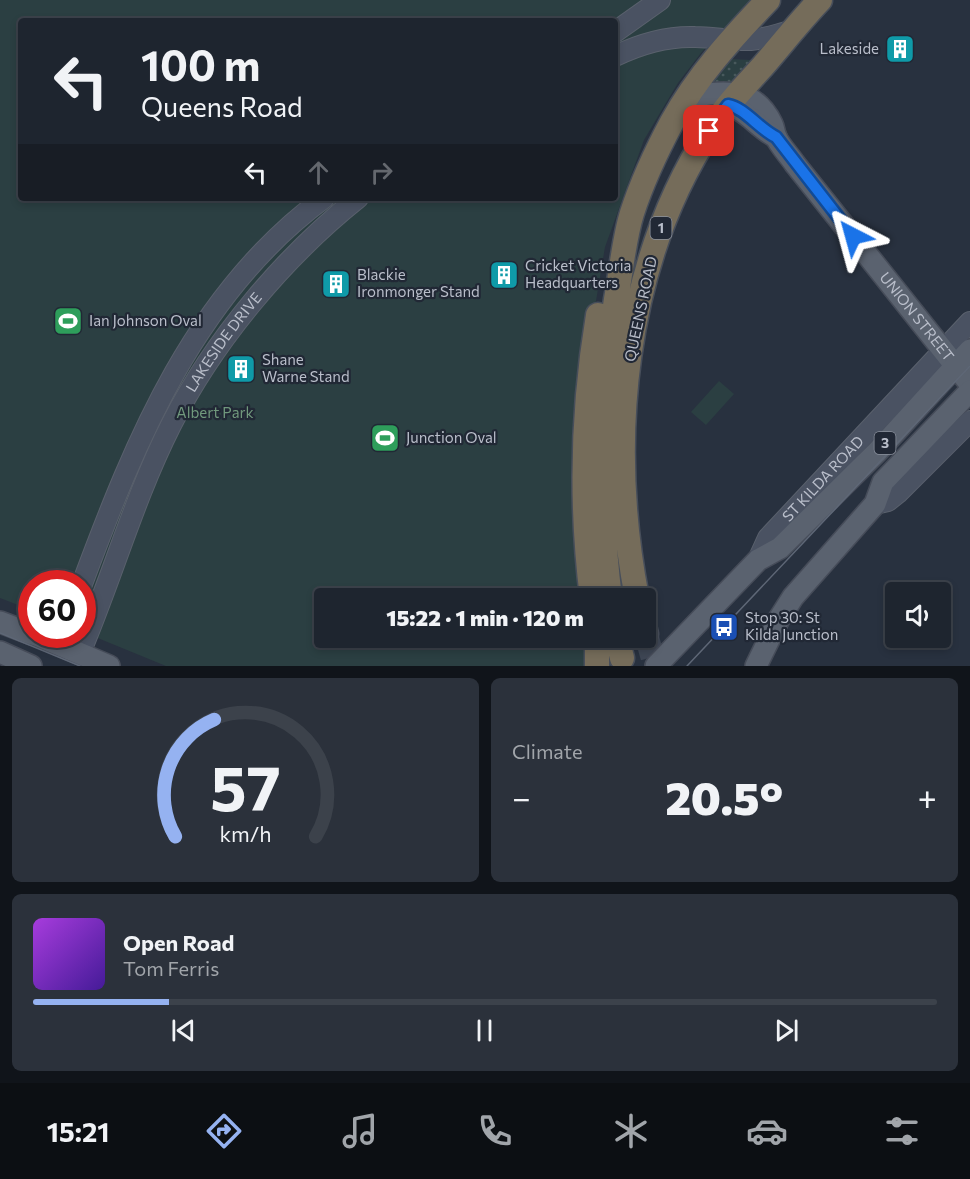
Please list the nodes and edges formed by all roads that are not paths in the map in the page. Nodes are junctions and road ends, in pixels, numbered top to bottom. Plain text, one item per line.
1 (660, 0) edge
2 (768, 0) edge
3 (820, 0) edge
4 (618, 30) edge
5 (791, 31) junction
6 (729, 40) junction
7 (618, 55) edge
8 (687, 97) junction
9 (733, 100) junction
10 (320, 201) edge
11 (354, 201) edge
12 (632, 214) junction
13 (267, 248) junction
14 (284, 266) junction
15 (970, 322) edge
16 (957, 355) edge
17 (970, 384) edge
18 (970, 391) edge
19 (970, 421) edge
20 (875, 504) junction
21 (88, 570) edge
22 (591, 588) edge
23 (609, 588) edge
24 (636, 588) edge
25 (0, 622) edge
26 (18, 629) edge
27 (597, 648) edge
28 (0, 652) edge
29 (68, 653) edge
30 (660, 662) edge
31 (32, 666) edge
32 (109, 666) edge
33 (597, 666) edge
34 (756, 666) edge

1 - 4 street
2 - 6 highway, QUEENS ROAD / 1
3 - 5 highway, QUEENS ROAD / 1
5 - 6 street
5 - 9 highway, QUEENS ROAD / 1
6 - 7 street
6 - 8 highway, QUEENS ROAD / 1
8 - 9 main road
8 - 12 highway, QUEENS ROAD / 1
9 - 16 main road, UNION STREET
9 - 24 highway, QUEENS ROAD / 1
10 - 13 street, LAKESIDE DRIVE
11 - 14 street, LAKESIDE DRIVE
12 - 22 highway
12 - 23 highway, QUEENS ROAD / 1
13 - 14 street
13 - 21 street, LAKESIDE DRIVE
14 - 29 street, LAKESIDE DRIVE
15 - 16 street, ST KILDA ROAD
16 - 17 main road, UNION STREET
16 - 30 main road, ST KILDA ROAD / 3
18 - 20 main road, 3
19 - 20 street
20 - 34 main road, 3
25 - 26 main road
27 - 33 highway
28 - 31 main road
29 - 32 main road

